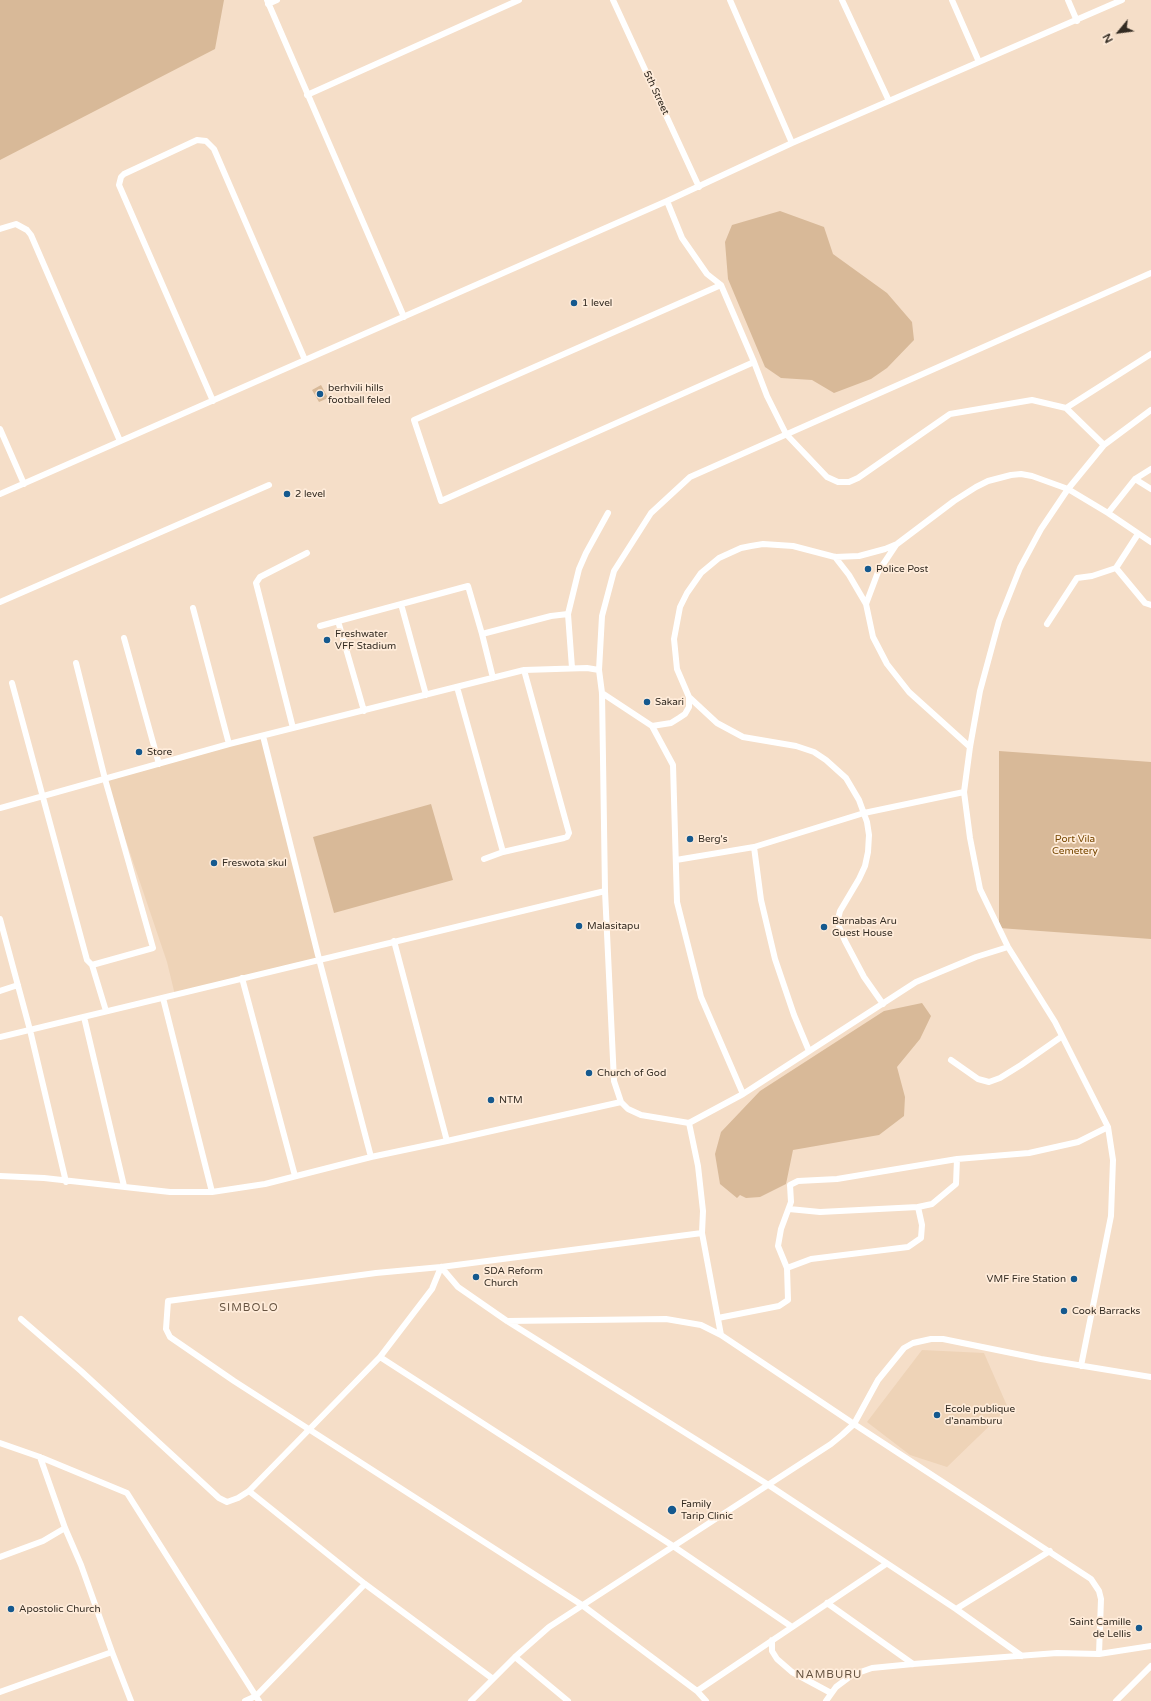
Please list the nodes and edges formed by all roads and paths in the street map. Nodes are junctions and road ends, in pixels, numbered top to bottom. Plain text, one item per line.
1 (277, 0) edge
2 (519, 0) edge
3 (613, 0) edge
4 (730, 0) edge
5 (842, 0) edge
6 (952, 0) edge
7 (1068, 0) edge
8 (1122, 0) edge
9 (268, 2) edge
10 (1077, 21) junction
11 (980, 62) junction
12 (307, 95) junction
13 (889, 101) junction
14 (792, 143) junction
15 (699, 187) junction
16 (667, 201) junction
17 (0, 229) edge
18 (1151, 273) edge
19 (721, 285) junction
20 (404, 317) junction
21 (1151, 354) edge
22 (305, 360) junction
23 (754, 362) junction
24 (213, 401) junction
25 (1066, 408) junction
26 (1151, 410) edge
27 (0, 429) edge
28 (786, 434) junction
29 (120, 441) junction
30 (1104, 445) junction
31 (1151, 469) edge
32 (1135, 479) junction
33 (24, 484) junction
34 (269, 485) dead end
35 (1068, 488) junction
36 (1151, 489) edge
37 (0, 494) edge
38 (608, 513) dead end
39 (1108, 513) junction
40 (1138, 534) junction
41 (1151, 542) edge
42 (897, 544) junction
43 (307, 553) dead end
44 (835, 558) junction
45 (1116, 568) junction
46 (0, 602) edge
47 (401, 604) junction
48 (866, 604) junction
49 (1151, 605) edge
50 (193, 608) dead end
51 (568, 614) junction
52 (338, 620) junction
53 (1047, 624) dead end
54 (320, 626) dead end
55 (482, 634) junction
56 (124, 638) dead end
57 (76, 663) dead end
58 (572, 668) junction
59 (524, 670) junction
60 (599, 670) junction
61 (493, 678) junction
62 (12, 683) dead end
63 (457, 687) junction
64 (602, 693) junction
65 (426, 695) junction
66 (689, 697) junction
67 (364, 711) junction
68 (652, 726) junction
69 (293, 728) junction
70 (263, 736) junction
71 (229, 744) junction
72 (970, 747) junction
73 (159, 764) junction
74 (105, 779) junction
75 (964, 792) junction
76 (42, 797) junction
77 (0, 808) edge
78 (864, 813) junction
79 (754, 847) junction
80 (503, 852) junction
81 (484, 858) dead end
82 (676, 860) junction
83 (605, 891) junction
84 (0, 919) edge
85 (394, 941) junction
86 (1008, 947) junction
87 (319, 959) junction
88 (92, 965) junction
89 (242, 978) junction
90 (18, 985) junction
91 (0, 991) edge
92 (163, 998) junction
93 (882, 1004) junction
94 (106, 1011) junction
95 (84, 1017) junction
96 (30, 1030) junction
97 (0, 1037) edge
98 (1061, 1037) junction
99 (810, 1050) junction
100 (951, 1060) dead end
101 (742, 1094) junction
102 (621, 1102) junction
103 (689, 1123) junction
104 (1108, 1127) junction
105 (447, 1141) junction
106 (371, 1157) junction
107 (957, 1159) junction
108 (0, 1176) edge
109 (295, 1176) junction
110 (66, 1182) junction
111 (124, 1186) junction
112 (212, 1192) junction
113 (918, 1207) junction
114 (789, 1209) junction
115 (702, 1232) junction
116 (441, 1267) junction
117 (788, 1268) junction
118 (718, 1318) junction
119 (21, 1319) dead end
120 (507, 1321) junction
121 (721, 1335) junction
122 (380, 1357) junction
123 (1081, 1366) junction
124 (1151, 1377) edge
125 (854, 1424) junction
126 (308, 1430) junction
127 (0, 1443) edge
128 (40, 1457) junction
129 (766, 1484) junction
130 (249, 1491) junction
131 (65, 1528) junction
132 (673, 1546) junction
133 (1050, 1551) junction
134 (0, 1557) edge
135 (886, 1564) junction
136 (365, 1584) junction
137 (827, 1603) junction
138 (582, 1605) junction
139 (956, 1609) junction
140 (792, 1627) junction
141 (772, 1640) junction
142 (1151, 1646) edge
143 (112, 1652) junction
144 (1099, 1654) junction
145 (1022, 1656) junction
146 (515, 1657) junction
147 (913, 1664) junction
148 (1151, 1666) edge
149 (493, 1679) junction
150 (697, 1691) junction
151 (0, 1692) edge
152 (831, 1693) junction
153 (258, 1699) edge
154 (131, 1701) edge
155 (245, 1701) edge
156 (471, 1701) edge
157 (568, 1701) edge
158 (706, 1701) edge
159 (826, 1701) edge
160 (1116, 1701) edge

1 - 9 street
2 - 12 street
3 - 15 street, 5th Street
4 - 14 street
5 - 13 street
6 - 11 street
7 - 10 street
8 - 10 street
9 - 12 street
10 - 11 street
11 - 13 street
12 - 20 street
13 - 14 street
14 - 15 street
15 - 16 street
16 - 19 street
16 - 20 street
17 - 29 street
18 - 28 street
19 - 23 street
19 - 23 street
20 - 22 street
21 - 25 street
22 - 24 street
22 - 24 street
23 - 28 street
24 - 29 street
25 - 28 street
25 - 30 street
26 - 30 street
27 - 33 street
28 - 60 street
29 - 33 street
30 - 35 street
31 - 32 street
32 - 36 street
32 - 39 street
33 - 37 street
34 - 46 street
35 - 39 street
35 - 42 street
35 - 72 street
38 - 51 street
39 - 40 street
40 - 41 street
40 - 45 street
42 - 44 street
42 - 48 street
43 - 69 street
44 - 48 street
44 - 66 street
45 - 49 street
45 - 53 street
47 - 52 street
47 - 55 street
47 - 65 street
48 - 72 street
50 - 71 street
51 - 55 street
51 - 58 street
52 - 54 street
52 - 67 street
55 - 61 street
56 - 73 street
57 - 74 street
58 - 59 street
58 - 60 street
59 - 61 street
59 - 80 street
60 - 64 street
61 - 63 street
62 - 76 street
63 - 65 street
63 - 80 street
64 - 68 street
64 - 83 street
65 - 67 street
66 - 68 street
66 - 78 street
67 - 69 street
68 - 82 street
69 - 70 street
70 - 71 street
70 - 87 street
71 - 73 street
72 - 75 street
73 - 74 street
74 - 76 street
74 - 88 street
75 - 78 street
75 - 86 street
76 - 77 street
76 - 88 street
78 - 79 street
78 - 93 street
79 - 82 street
79 - 99 street
80 - 81 street
82 - 101 street
83 - 85 street
83 - 102 street
84 - 90 street
85 - 87 street
85 - 105 street
86 - 93 street
86 - 98 street
87 - 89 street
87 - 106 street
88 - 94 street
89 - 92 street
89 - 109 street
90 - 91 street
90 - 96 street
92 - 94 street
92 - 112 street
93 - 99 street
94 - 95 street
95 - 96 street
95 - 111 street
96 - 97 street
96 - 110 street
98 - 100 street
98 - 104 street
99 - 101 street
101 - 103 street
102 - 103 street
102 - 105 street
103 - 115 street
104 - 107 street
104 - 123 street
105 - 106 street
106 - 109 street
107 - 113 street
107 - 114 street
108 - 110 street
109 - 112 street
110 - 111 street
111 - 112 street
113 - 114 street
113 - 117 street
114 - 117 street
115 - 116 street
115 - 118 street
116 - 120 street
116 - 122 street
116 - 126 street
117 - 118 street
118 - 121 street
119 - 130 street
120 - 121 street
120 - 129 street
121 - 125 street
122 - 126 street
122 - 132 street
123 - 124 street
123 - 125 street
125 - 129 street
125 - 133 street
126 - 130 street
126 - 138 street
127 - 128 street
128 - 131 street
128 - 153 street
129 - 132 street
129 - 135 street
130 - 136 street
131 - 134 street
131 - 143 street
132 - 138 street
132 - 140 street
133 - 139 street
133 - 144 street
135 - 137 street
135 - 139 street
136 - 149 street
136 - 153 street
137 - 140 street
137 - 147 street
138 - 146 street
138 - 150 street
139 - 145 street
140 - 141 street
141 - 150 street
141 - 152 street
142 - 144 street
143 - 151 street
143 - 154 street
144 - 145 street
145 - 147 street
146 - 149 street
146 - 157 street
147 - 152 street
148 - 160 street
149 - 156 street
150 - 158 street
152 - 159 street
153 - 155 street

